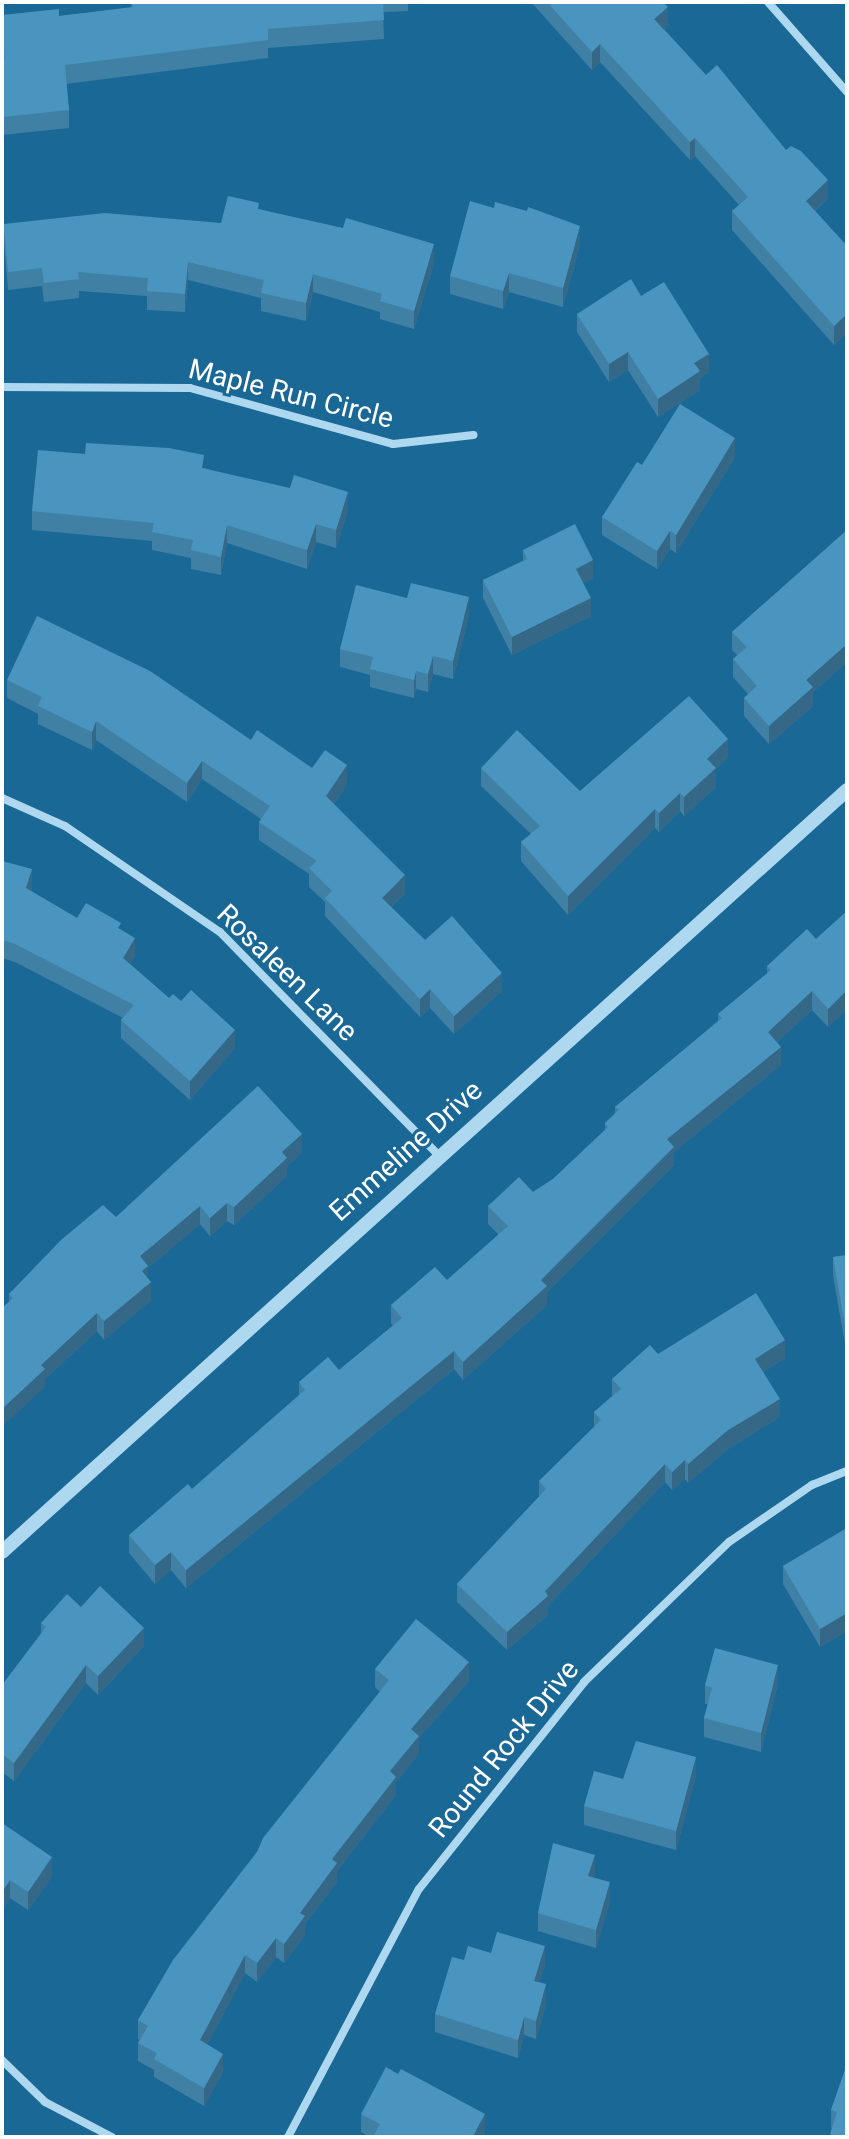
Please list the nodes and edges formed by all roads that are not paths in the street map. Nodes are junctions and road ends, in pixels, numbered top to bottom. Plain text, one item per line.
1 (768, 2) edge
2 (847, 92) edge
3 (2, 387) edge
4 (473, 435) dead end
5 (847, 790) edge
6 (2, 798) edge
7 (439, 1156) junction
8 (847, 1471) edge
9 (2, 1552) edge
10 (2, 2060) edge
11 (112, 2137) edge
12 (288, 2137) edge

1 - 2 street
3 - 4 street, Maple Run Circle
5 - 7 street, Emmeline Drive
6 - 7 street, Rosaleen Lane
7 - 9 street, Emmeline Drive
8 - 12 street, Round Rock Drive
10 - 11 street

